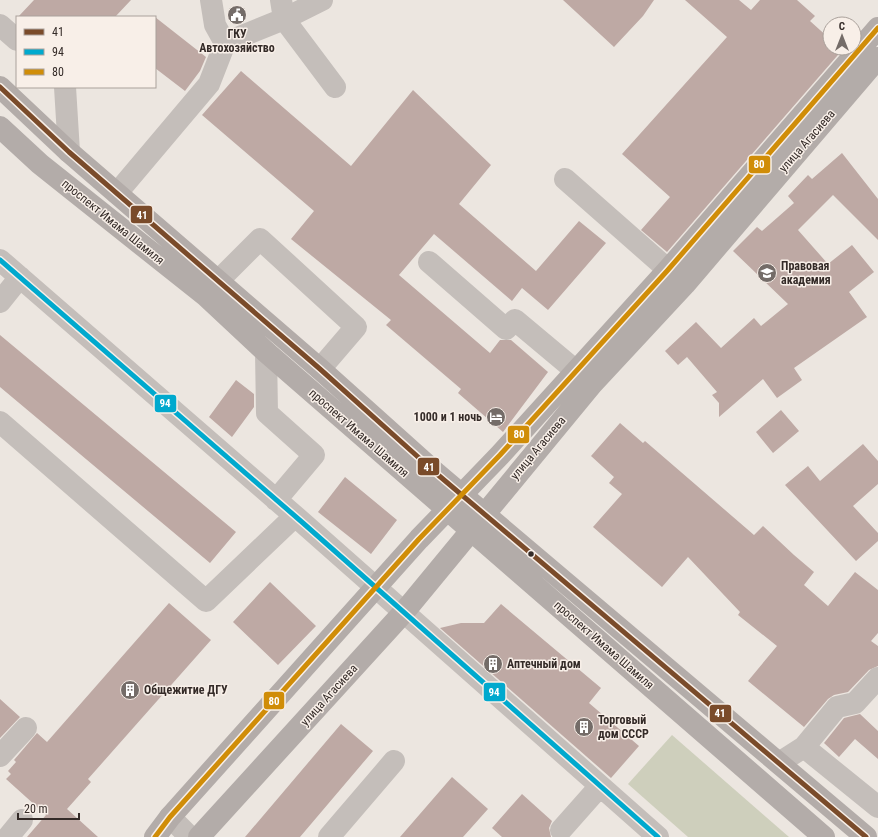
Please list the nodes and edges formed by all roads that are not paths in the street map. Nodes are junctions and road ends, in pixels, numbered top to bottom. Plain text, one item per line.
1 (211, 0) edge
2 (322, 0) edge
3 (282, 9) edge
4 (0, 25) edge
5 (878, 28) edge
6 (16, 39) edge
7 (224, 43) junction
8 (878, 58) edge
9 (0, 87) edge
10 (335, 87) dead end
11 (65, 88) edge
12 (0, 127) edge
13 (69, 152) junction
14 (565, 179) dead end
15 (117, 193) junction
16 (0, 260) edge
17 (429, 262) dead end
18 (667, 271) junction
19 (20, 277) junction
20 (218, 281) junction
21 (685, 284) junction
22 (0, 302) edge
23 (266, 352) junction
24 (320, 369) junction
25 (576, 371) junction
26 (0, 422) edge
27 (276, 500) junction
28 (455, 503) junction
29 (295, 516) junction
30 (477, 522) junction
31 (375, 588) junction
32 (404, 612) junction
33 (878, 678) edge
34 (26, 728) dead end
35 (804, 747) junction
36 (0, 756) edge
37 (394, 761) dead end
38 (779, 763) junction
39 (600, 786) junction
40 (878, 806) edge
41 (170, 817) junction
42 (22, 820) dead end
43 (562, 830) dead end
44 (8, 837) edge
45 (155, 837) edge
46 (190, 837) edge
47 (199, 837) edge
48 (329, 837) edge
49 (658, 837) edge
50 (824, 837) edge
51 (866, 837) edge

1 - 7 street
2 - 3 street
3 - 7 street
3 - 10 street
4 - 6 street
5 - 18 main road, улица Агасиева
7 - 15 street
8 - 21 main road, улица Агасиева
9 - 13 main road, проспект Имама Шамиля
11 - 13 street
12 - 23 main road, проспект Имама Шамиля
13 - 15 main road, проспект Имама Шамиля
14 - 18 street
15 - 20 main road, проспект Имама Шамиля
16 - 19 street
17 - 25 street
18 - 21 street
18 - 25 main road, улица Агасиева
19 - 22 street
19 - 27 street
20 - 24 main road, проспект Имама Шамиля
20 - 24 street
21 - 30 main road, улица Агасиева
23 - 27 street
23 - 28 main road, проспект Имама Шамиля
24 - 28 main road, проспект Имама Шамиля
25 - 28 main road, улица Агасиева
26 - 29 street
27 - 29 street
28 - 30 main road, проспект Имама Шамиля
28 - 31 main road, улица Агасиева
29 - 31 street
30 - 32 main road, улица Агасиева
30 - 38 main road, проспект Имама Шамиля
30 - 50 main road, проспект Имама Шамиля
31 - 32 street
31 - 41 main road, улица Агасиева
32 - 39 street
32 - 47 main road, улица Агасиева
33 - 35 street
34 - 36 street
35 - 38 street
35 - 40 street
37 - 48 street
38 - 51 main road, проспект Имама Шамиля
39 - 43 street
39 - 49 street
41 - 45 main road, улица Агасиева
41 - 46 street
42 - 44 street

